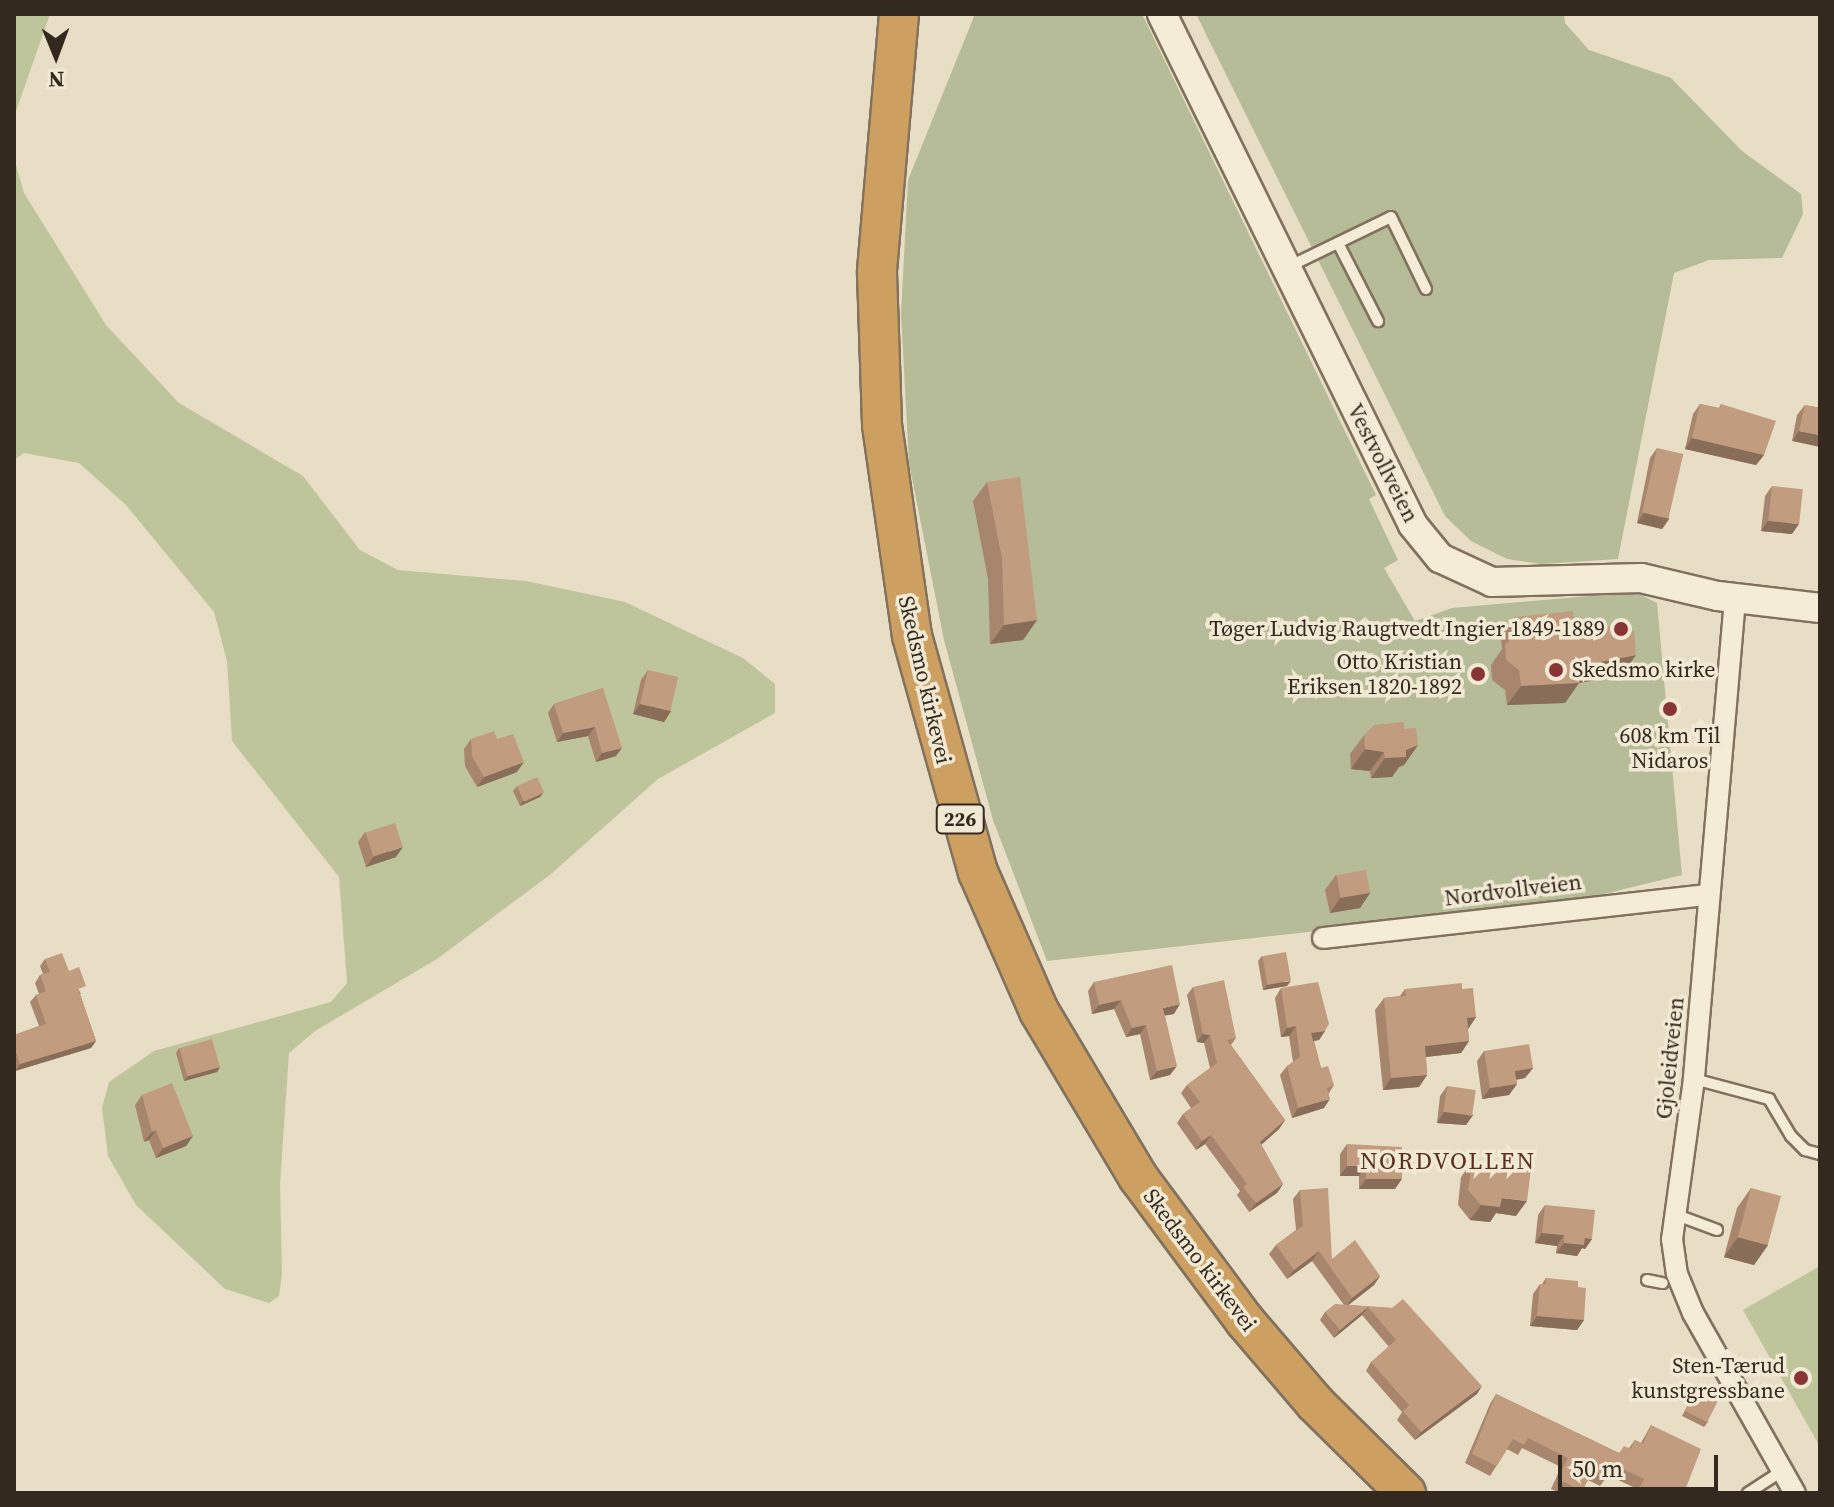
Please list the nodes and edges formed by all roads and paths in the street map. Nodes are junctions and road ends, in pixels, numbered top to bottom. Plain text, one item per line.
1 (899, 14) edge
2 (1162, 14) edge
3 (1338, 243) junction
4 (1286, 268) junction
5 (1426, 289) dead end
6 (1378, 321) dead end
7 (1735, 599) junction
8 (1816, 603) edge
9 (1709, 895) junction
10 (1323, 938) dead end
11 (1694, 1079) junction
12 (1820, 1154) edge
13 (1674, 1214) junction
14 (1717, 1230) dead end
15 (1647, 1280) dead end
16 (1663, 1283) dead end
17 (1782, 1471) junction
18 (1406, 1493) edge
19 (1748, 1493) edge
20 (1795, 1493) edge

1 - 18 highway, Skedsmo kirkevei / 226
2 - 4 street, Vestvollveien
3 - 4 lane
3 - 5 lane
3 - 6 lane
4 - 7 street, Vestvollveien
7 - 8 street, Vestvollveien
7 - 9 street, Gjoleidveien
9 - 10 street, Nordvollveien
9 - 11 street, Gjoleidveien
11 - 12 lane
11 - 13 street, Gjoleidveien
13 - 14 lane
13 - 17 street, Gjoleidveien
15 - 16 lane
17 - 19 lane
17 - 20 street, Gjoleidveien

